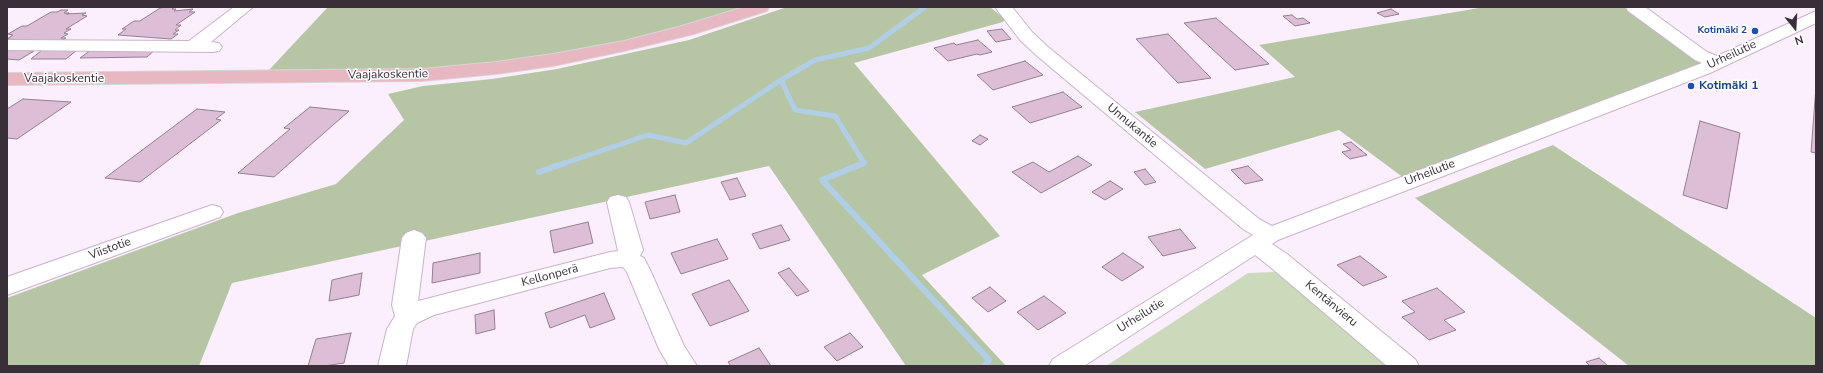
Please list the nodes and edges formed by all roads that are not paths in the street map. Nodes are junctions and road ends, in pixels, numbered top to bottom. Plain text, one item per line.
1 (245, 7) edge
2 (761, 7) edge
3 (1002, 7) edge
4 (1634, 7) edge
5 (1816, 16) edge
6 (7, 46) edge
7 (193, 47) junction
8 (213, 47) dead end
9 (1717, 62) junction
10 (7, 79) edge
11 (618, 202) dead end
12 (212, 212) dead end
13 (414, 238) dead end
14 (1263, 240) junction
15 (627, 259) junction
16 (7, 286) edge
17 (408, 316) junction
18 (1388, 360) edge
19 (392, 366) edge
20 (682, 366) edge
21 (1063, 366) edge

1 - 7 street
2 - 10 main road, Vaajakoskentie
3 - 14 street, Unnukantie
4 - 9 street
5 - 9 street, Urheilutie
6 - 7 street
7 - 8 street
9 - 14 street, Urheilutie
11 - 15 street
12 - 16 street, Viistotie
13 - 17 street
14 - 18 street, Kentänvieru
14 - 21 street, Urheilutie
15 - 17 street, Kellonperä
15 - 20 street
17 - 19 street

